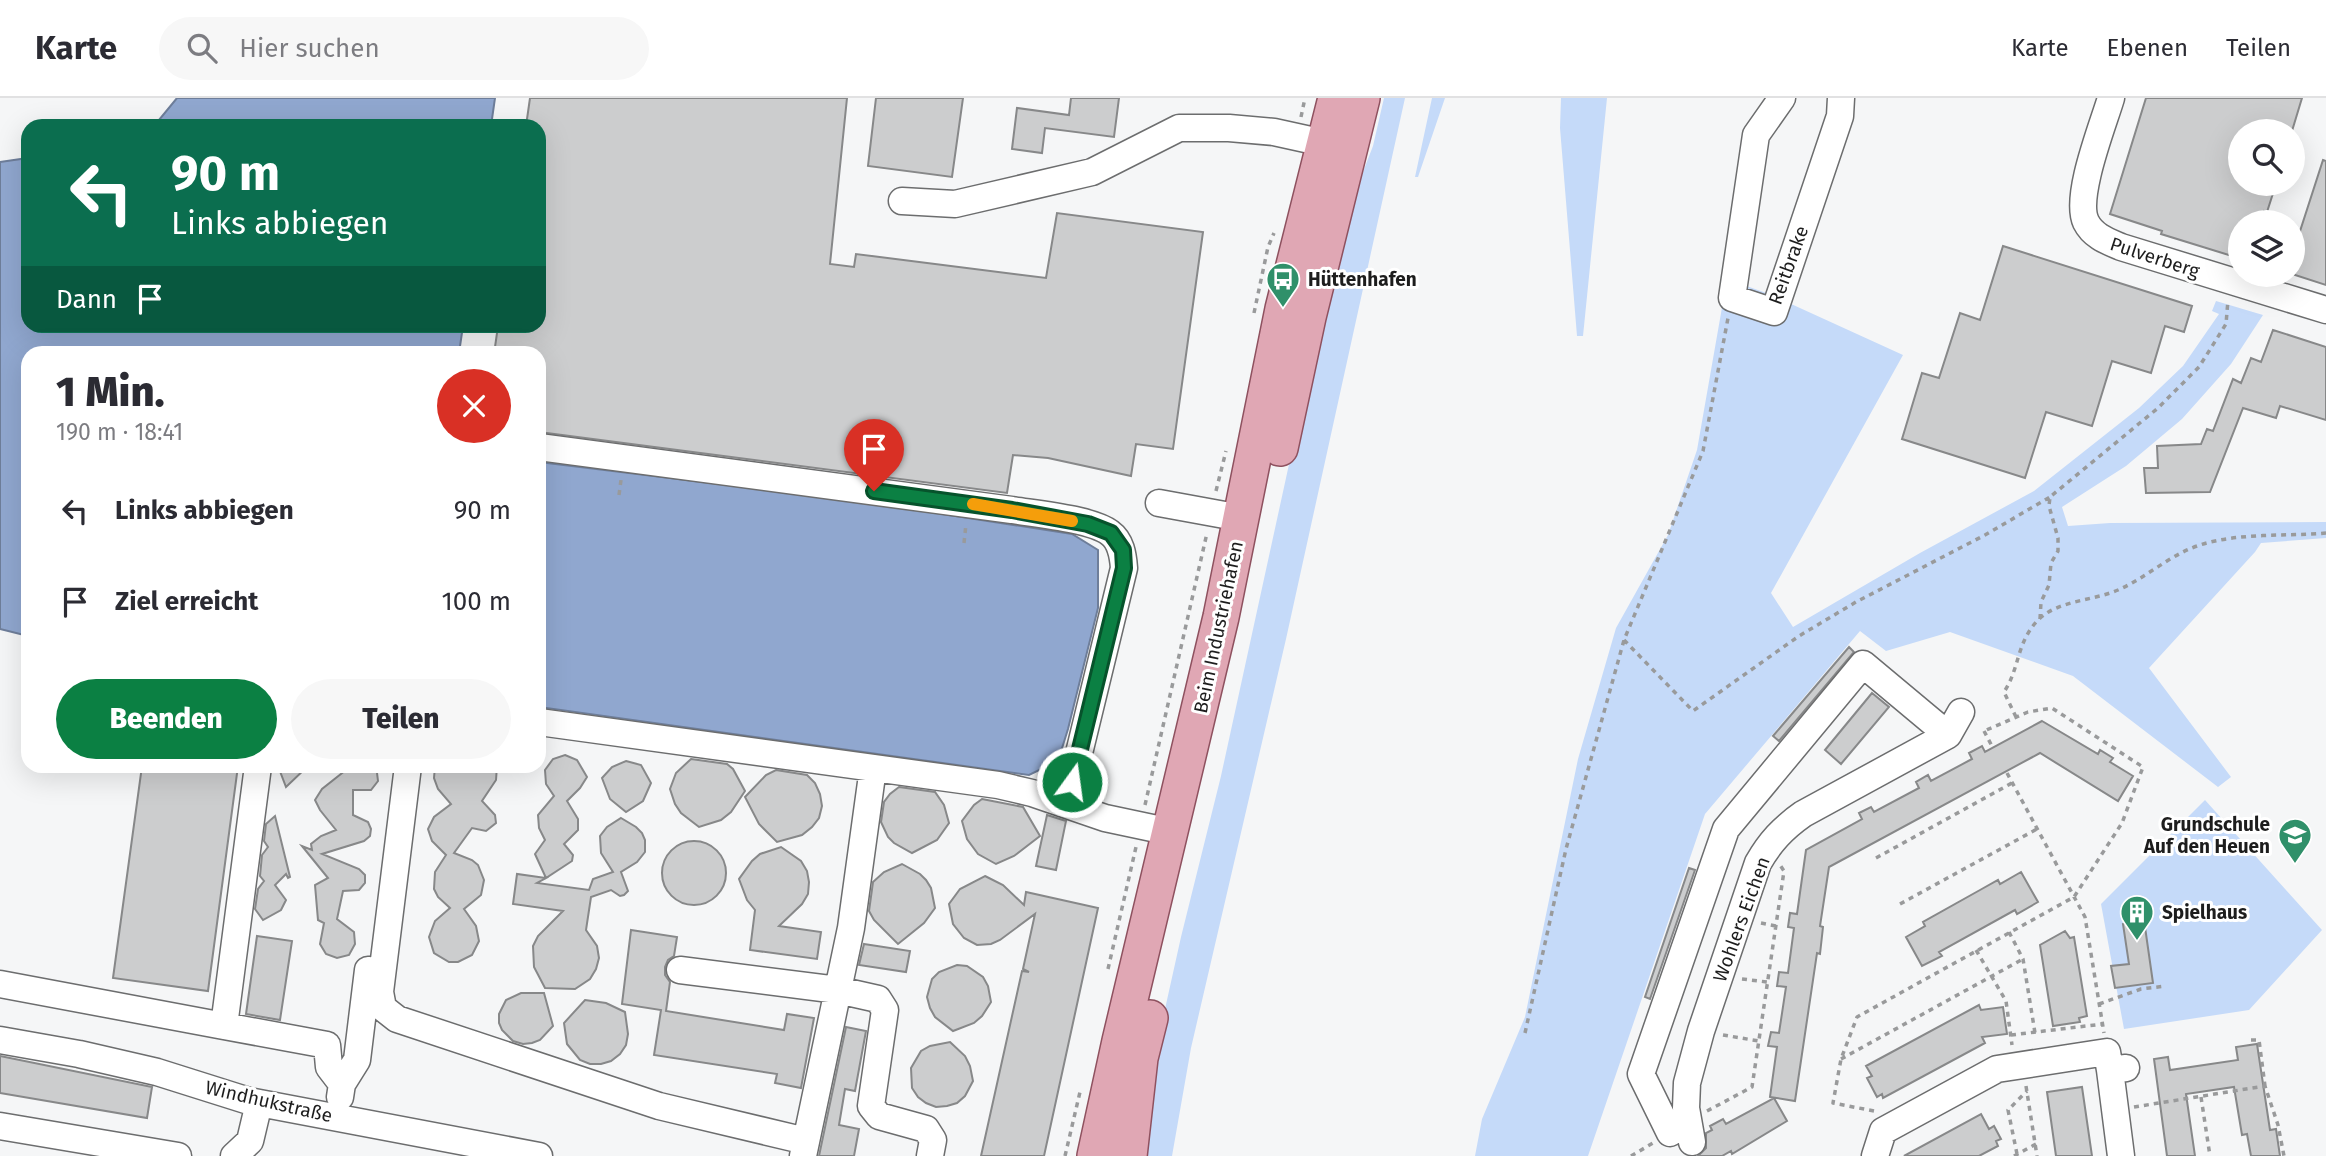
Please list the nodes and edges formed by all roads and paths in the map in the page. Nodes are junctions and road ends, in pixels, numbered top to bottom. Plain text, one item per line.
1 (1305, 98) edge
2 (1336, 98) edge
3 (1362, 98) edge
4 (1782, 98) edge
5 (1841, 98) edge
6 (2111, 98) edge
7 (1311, 140) junction
8 (902, 201) dead end
9 (1278, 222) dead end
10 (2228, 280) edge
11 (2229, 287) edge
12 (2250, 287) edge
13 (1732, 298) junction
14 (2326, 310) edge
15 (1254, 316) dead end
16 (1227, 446) dead end
17 (546, 448) edge
18 (2050, 497) junction
19 (1159, 503) dead end
20 (967, 514) dead end
21 (1226, 516) junction
22 (2326, 533) edge
23 (964, 543) dead end
24 (2040, 619) junction
25 (1624, 640) junction
26 (1961, 712) dead end
27 (2016, 717) junction
28 (546, 723) edge
29 (1948, 735) junction
30 (1993, 748) dead end
31 (873, 768) junction
32 (257, 773) edge
33 (393, 773) edge
34 (407, 773) edge
35 (2007, 773) dead end
36 (2012, 783) junction
37 (1059, 802) junction
38 (1156, 829) junction
39 (2037, 829) junction
40 (1768, 846) junction
41 (1876, 858) dead end
42 (2074, 897) junction
43 (1900, 904) dead end
44 (2009, 932) junction
45 (1976, 950) junction
46 (2023, 959) junction
47 (680, 970) dead end
48 (1107, 974) dead end
49 (1992, 976) junction
50 (0, 984) edge
51 (2166, 986) dead end
52 (838, 990) junction
53 (2099, 1003) junction
54 (2103, 1024) junction
55 (224, 1026) junction
56 (1701, 1031) junction
57 (1525, 1033) dead end
58 (2035, 1033) junction
59 (2010, 1035) junction
60 (0, 1040) edge
61 (2251, 1040) dead end
62 (1759, 1041) junction
63 (1841, 1059) junction
64 (2115, 1063) junction
65 (2018, 1065) junction
66 (342, 1084) junction
67 (2232, 1085) dead end
68 (2265, 1086) junction
69 (1080, 1091) dead end
70 (2026, 1091) junction
71 (2233, 1092) junction
72 (2183, 1094) dead end
73 (2201, 1097) junction
74 (2184, 1100) junction
75 (259, 1103) junction
76 (2115, 1110) junction
77 (337, 1118) junction
78 (0, 1126) edge
79 (1890, 1128) junction
80 (1690, 1132) junction
81 (2036, 1144) junction
82 (805, 1148) edge
83 (2016, 1155) edge
84 (178, 1156) edge
85 (234, 1156) edge
86 (539, 1156) edge
87 (930, 1156) edge
88 (1065, 1156) edge
89 (1095, 1156) edge
90 (1129, 1156) edge
91 (1875, 1156) edge
92 (2037, 1156) edge
93 (2121, 1156) edge
94 (2210, 1156) edge
95 (2284, 1156) edge

1 - 7 path
2 - 7 main road, Beim Industriehafen
3 - 90 main road, Beim Industriehafen
4 - 13 street
5 - 13 street, Reitbrake
6 - 10 street, Pulverberg
7 - 8 street
7 - 21 main road, Beim Industriehafen
9 - 15 path
11 - 18 path
12 - 14 street, Pulverberg
13 - 25 path
16 - 21 path
17 - 37 street
18 - 24 path
18 - 25 path
19 - 21 street
20 - 23 path
21 - 38 main road, Beim Industriehafen
21 - 38 path
22 - 24 path
24 - 27 path
25 - 57 path
26 - 29 street
27 - 30 path
27 - 42 path
28 - 31 street
29 - 40 street, Wohlers Eichen
29 - 80 street
31 - 37 street
31 - 52 street
32 - 55 street
33 - 66 street
34 - 82 street
35 - 36 path
36 - 39 path
36 - 41 path
37 - 38 street
38 - 48 path
38 - 89 main road, Beim Industriehafen
39 - 42 path
39 - 43 path
40 - 56 street, Wohlers Eichen
40 - 62 path
42 - 44 path
42 - 53 path
44 - 45 path
44 - 46 path
45 - 49 path
45 - 63 path
46 - 49 path
46 - 58 path
47 - 52 street
49 - 59 path
49 - 63 path
50 - 55 street
51 - 53 path
52 - 82 street
52 - 87 street
53 - 54 path
54 - 58 path
54 - 64 path
55 - 66 street
56 - 62 path
56 - 80 street, Wohlers Eichen
58 - 59 path
59 - 65 path
60 - 75 street, Windhukstraße
61 - 68 path
62 - 80 path
63 - 79 path
64 - 65 street
64 - 76 street
65 - 70 path
65 - 79 street
66 - 77 street
67 - 71 path
68 - 71 path
68 - 95 path
69 - 88 path
70 - 81 path
70 - 83 path
71 - 73 path
72 - 74 path
73 - 74 path
73 - 94 path
74 - 76 path
75 - 77 street, Windhukstraße
75 - 85 street
76 - 93 street
77 - 86 street, Windhukstraße
78 - 84 street
79 - 91 street
81 - 83 path
81 - 92 path

